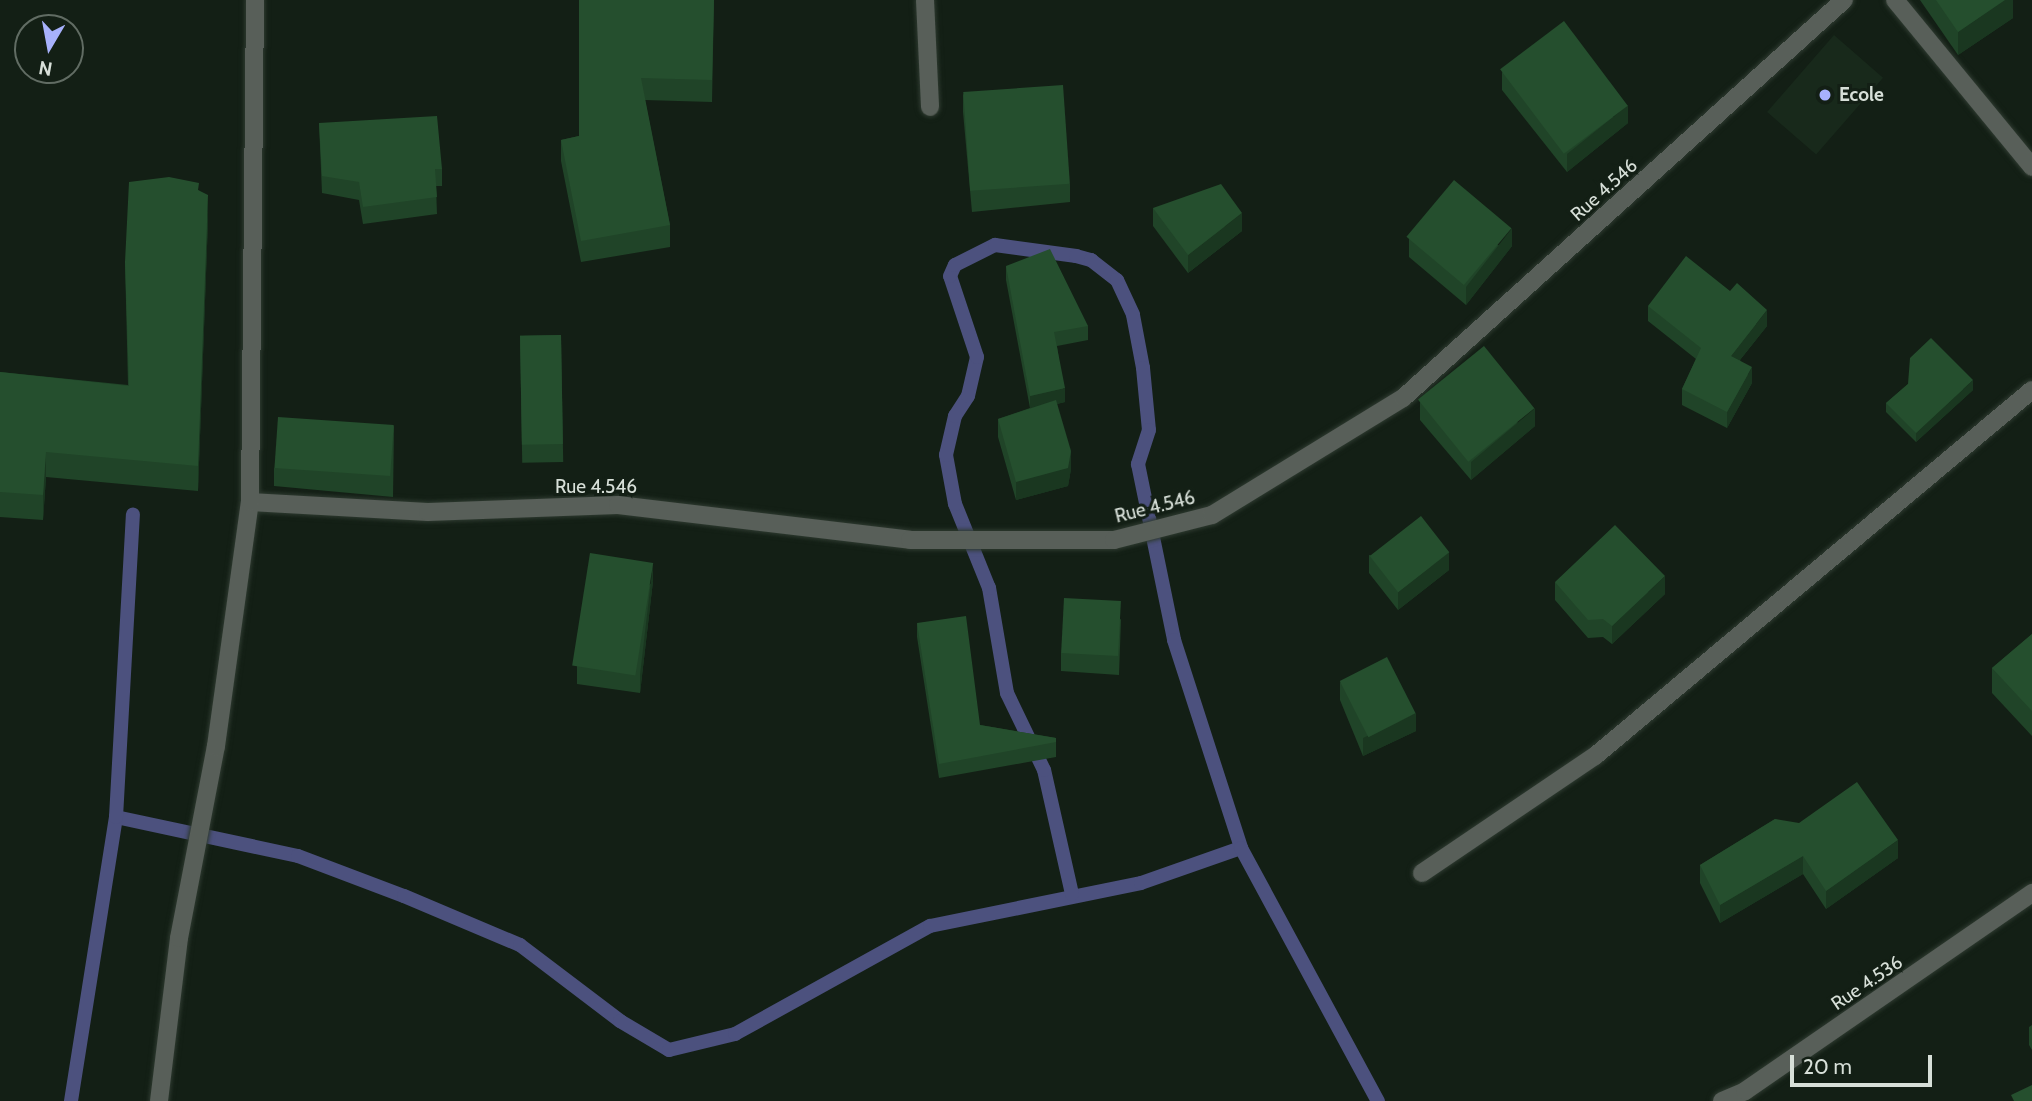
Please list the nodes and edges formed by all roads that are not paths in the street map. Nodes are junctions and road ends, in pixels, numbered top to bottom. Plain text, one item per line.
1 (255, 0) edge
2 (925, 0) edge
3 (1844, 0) edge
4 (1895, 0) edge
5 (930, 107) dead end
6 (2032, 167) edge
7 (2032, 390) edge
8 (250, 502) junction
9 (1422, 873) dead end
10 (2032, 893) edge
11 (159, 1101) edge
12 (1722, 1101) edge

1 - 8 street
2 - 5 street
3 - 8 street, Rue 4.546
4 - 6 street
7 - 9 street
8 - 11 street
10 - 12 street, Rue 4.536

